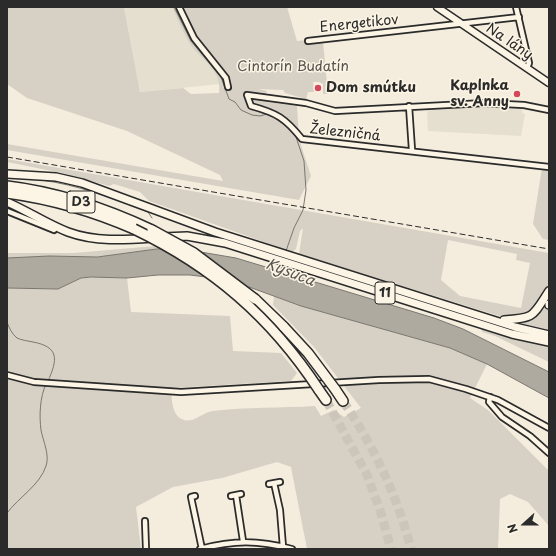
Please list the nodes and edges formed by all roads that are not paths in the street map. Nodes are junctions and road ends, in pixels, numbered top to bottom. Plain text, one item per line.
1 (179, 7) edge
2 (437, 7) edge
3 (516, 7) edge
4 (518, 17) junction
5 (459, 23) junction
6 (308, 41) dead end
7 (527, 68) junction
8 (549, 83) edge
9 (228, 87) dead end
10 (409, 106) junction
11 (549, 110) edge
12 (412, 150) junction
13 (549, 167) edge
14 (7, 174) edge
15 (7, 186) edge
16 (7, 193) edge
17 (7, 202) edge
18 (7, 211) edge
19 (67, 232) junction
20 (284, 258) junction
21 (549, 291) edge
22 (498, 321) junction
23 (549, 335) edge
24 (540, 341) junction
25 (549, 342) edge
26 (549, 345) edge
27 (7, 375) edge
28 (490, 397) junction
29 (326, 400) tunnel mouth
30 (343, 401) tunnel mouth
31 (549, 428) edge
32 (549, 453) edge
33 (275, 483) dead end
34 (236, 495) dead end
35 (195, 496) dead end
36 (145, 521) dead end
37 (243, 541) junction
38 (284, 547) junction
39 (146, 549) edge
40 (201, 549) edge
41 (292, 549) edge

1 - 9 street
2 - 5 street, Na lány
3 - 4 street
4 - 5 street, Energetikov
4 - 7 street
5 - 6 street, Energetikov
5 - 7 street, Na lány
7 - 8 street, Na lány
10 - 11 street
10 - 12 street
10 - 12 street, Železničná
12 - 13 street, Železničná
14 - 20 main road, 11
15 - 30 highway, D3, bridge
16 - 29 highway, D3, bridge
17 - 19 main road
18 - 19 street
19 - 20 main road, 11
20 - 22 main road, 11
20 - 24 main road, 11
21 - 22 main road
22 - 23 main road, 11
24 - 25 main road, 11
24 - 26 main road
27 - 28 street
28 - 31 street
28 - 32 street
33 - 38 street
34 - 37 street
35 - 40 street
36 - 39 street
37 - 38 street
37 - 40 street
38 - 41 street

